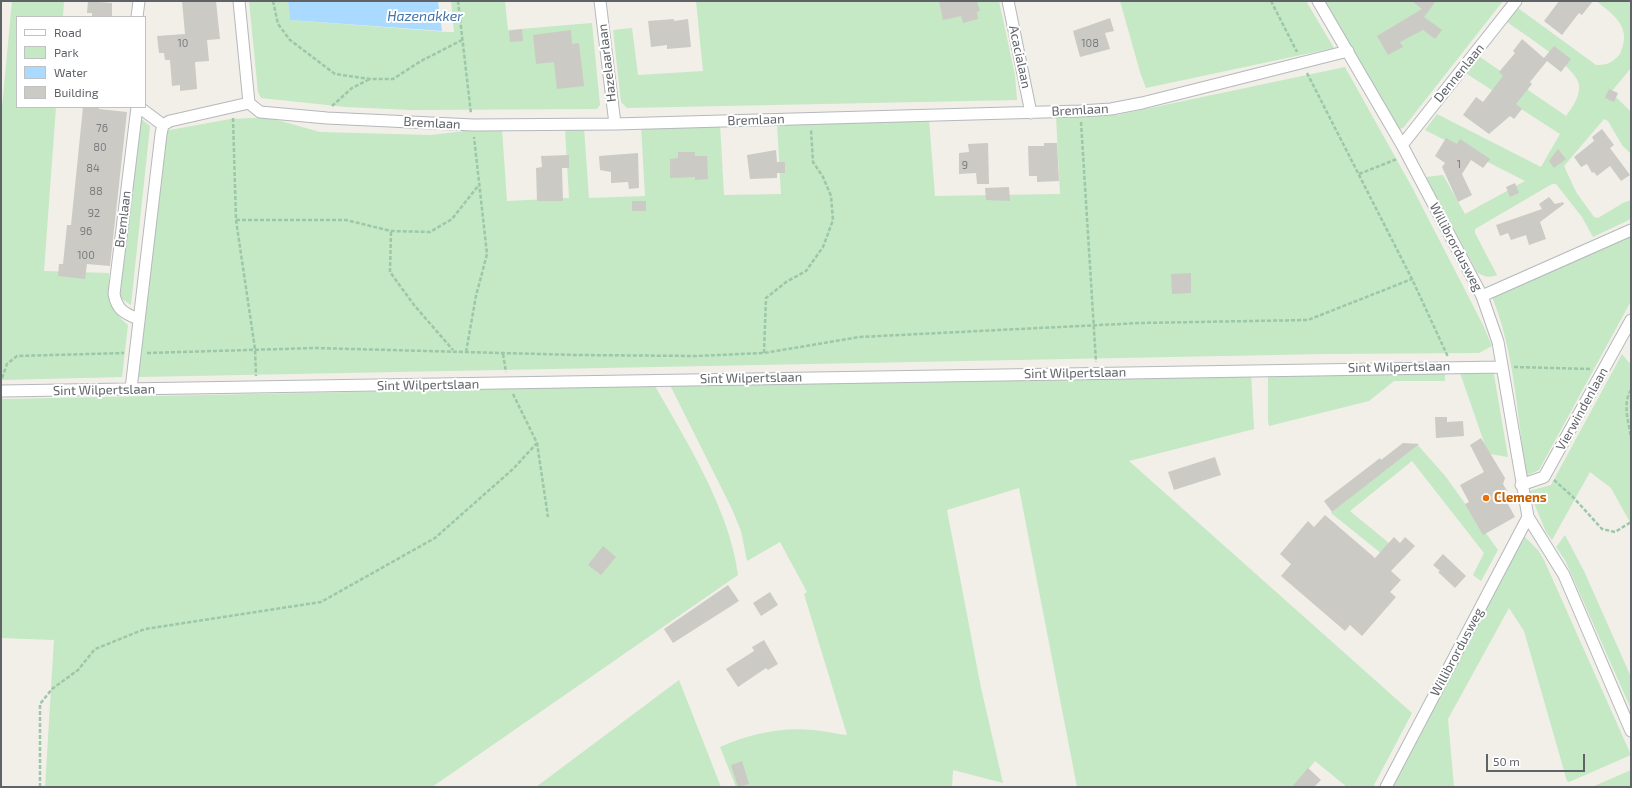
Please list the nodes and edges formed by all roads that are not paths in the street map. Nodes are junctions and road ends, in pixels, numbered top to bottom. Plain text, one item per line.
1 (139, 1) edge
2 (239, 1) edge
3 (600, 1) edge
4 (1008, 1) edge
5 (1318, 1) edge
6 (1516, 1) edge
7 (138, 16) edge
8 (1348, 51) junction
9 (249, 103) junction
10 (138, 108) edge
11 (139, 108) edge
12 (1031, 113) junction
13 (615, 124) junction
14 (163, 125) junction
15 (1402, 145) junction
16 (1631, 230) edge
17 (1482, 296) junction
18 (138, 319) junction
19 (1631, 320) edge
20 (1502, 366) junction
21 (131, 389) junction
22 (1, 391) edge
23 (1522, 485) junction
24 (1528, 517) junction
25 (1631, 731) edge
26 (1386, 787) edge

1 - 7 street
2 - 9 street
3 - 13 street, Hazelaarlaan
4 - 12 street, Acacialaan
5 - 8 street, Willibrordusweg
6 - 15 street, Dennenlaan
8 - 12 street, Bremlaan
8 - 15 street, Willibrordusweg
9 - 13 street, Bremlaan
9 - 14 street
10 - 18 street, Bremlaan
11 - 14 street, Bremlaan
12 - 13 street, Bremlaan
14 - 18 street, Bremlaan
15 - 17 street, Willibrordusweg
16 - 17 street
17 - 20 street, Willibrordusweg
18 - 21 street, Bremlaan
19 - 23 street, Vierwindenlaan
20 - 21 street, Sint Wilpertslaan
20 - 23 street, Willibrordusweg
21 - 22 street, Sint Wilpertslaan
23 - 24 street, Willibrordusweg
24 - 25 street, Willibrordusweg
24 - 26 street, Willibrordusweg

